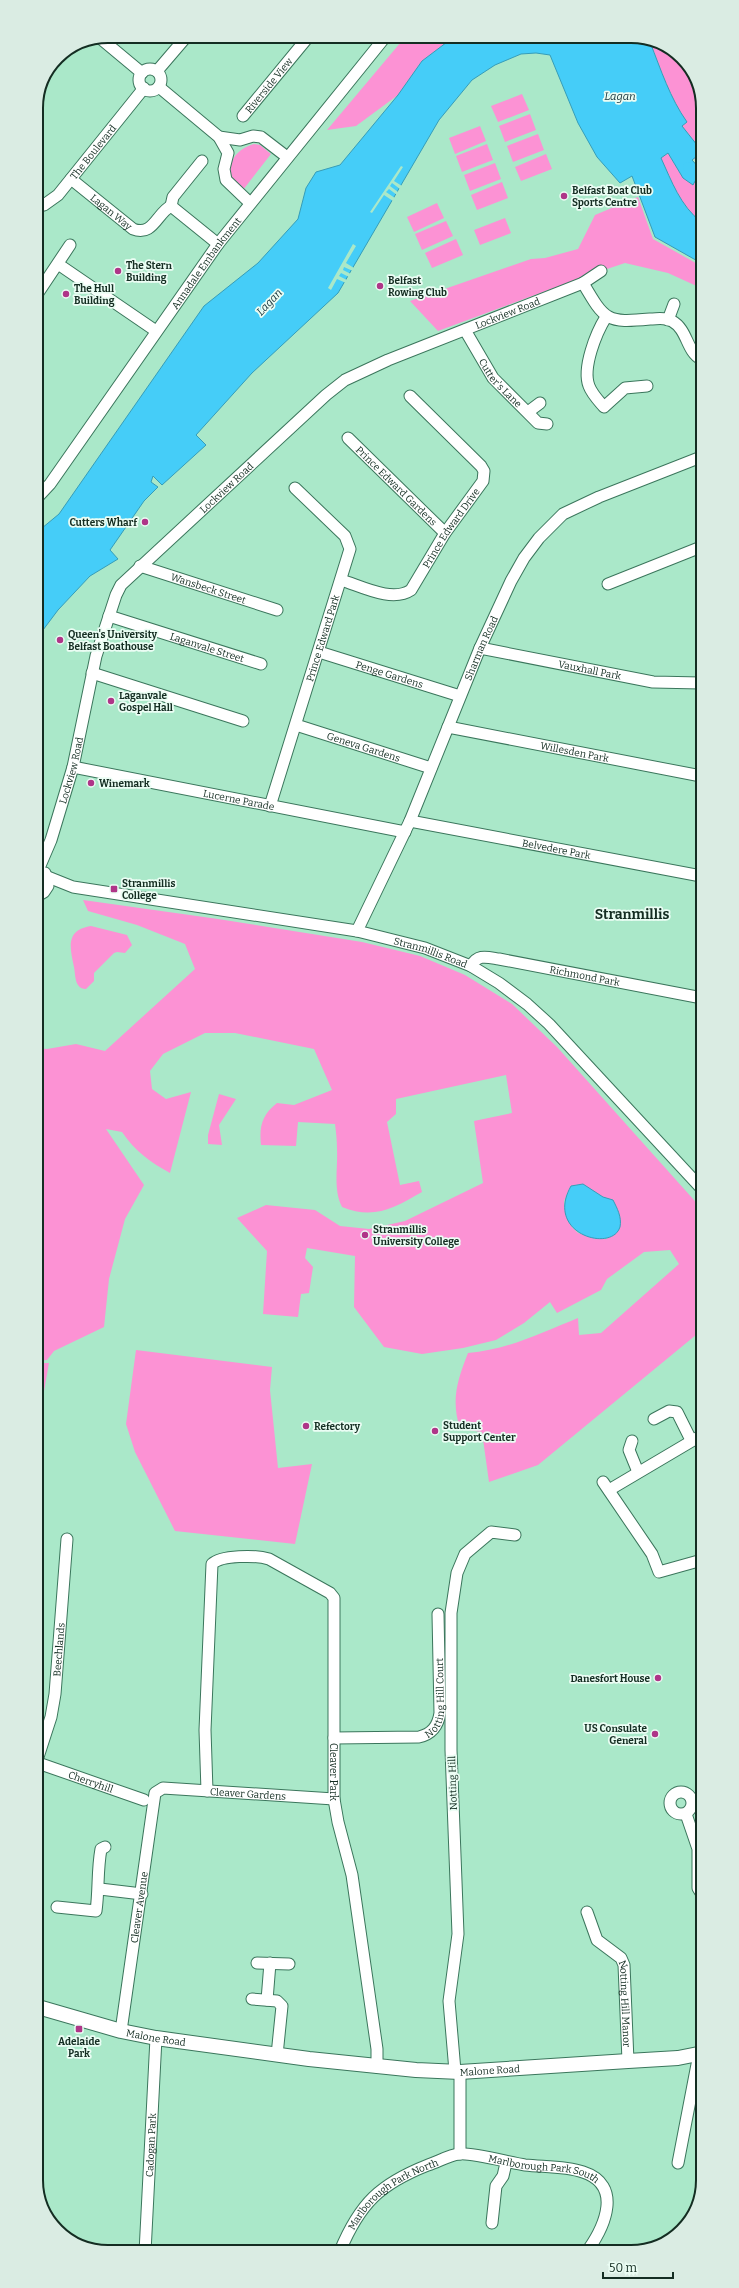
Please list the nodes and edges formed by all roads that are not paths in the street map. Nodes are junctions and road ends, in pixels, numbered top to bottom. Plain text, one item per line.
1 (106, 43) edge
2 (181, 43) edge
3 (303, 43) edge
4 (380, 43) edge
5 (157, 71) junction
6 (142, 74) junction
7 (159, 87) junction
8 (144, 88) junction
9 (243, 116) dead end
10 (219, 137) junction
11 (287, 157) junction
12 (202, 161) dead end
13 (71, 179) junction
14 (250, 203) junction
15 (43, 204) edge
16 (171, 206) junction
17 (218, 244) junction
18 (70, 245) dead end
19 (58, 264) junction
20 (602, 271) dead end
21 (583, 283) junction
22 (43, 286) edge
23 (674, 304) dead end
24 (606, 317) junction
25 (668, 320) junction
26 (465, 330) junction
27 (156, 331) junction
28 (696, 355) edge
29 (647, 386) dead end
30 (410, 396) dead end
31 (540, 403) dead end
32 (528, 412) junction
33 (547, 424) dead end
34 (348, 438) dead end
35 (696, 459) edge
36 (295, 488) dead end
37 (43, 491) edge
38 (445, 532) junction
39 (696, 549) edge
40 (140, 566) junction
41 (341, 580) junction
42 (608, 584) dead end
43 (277, 610) dead end
44 (109, 616) junction
45 (480, 648) junction
46 (319, 652) junction
47 (261, 664) dead end
48 (92, 673) junction
49 (696, 683) edge
50 (460, 696) junction
51 (243, 721) dead end
52 (296, 725) junction
53 (448, 727) junction
54 (73, 767) junction
55 (431, 768) junction
56 (696, 775) edge
57 (270, 806) junction
58 (410, 821) junction
59 (405, 832) junction
60 (43, 859) edge
61 (43, 872) edge
62 (696, 875) edge
63 (48, 877) junction
64 (73, 887) junction
65 (43, 890) edge
66 (43, 892) edge
67 (357, 931) junction
68 (471, 966) junction
69 (696, 997) edge
70 (696, 1183) edge
71 (654, 1419) dead end
72 (696, 1438) edge
73 (691, 1440) junction
74 (632, 1441) dead end
75 (638, 1472) junction
76 (515, 1535) dead end
77 (67, 1539) dead end
78 (696, 1562) edge
79 (438, 1614) dead end
80 (334, 1738) junction
81 (43, 1742) edge
82 (43, 1765) edge
83 (163, 1788) joint
84 (206, 1791) junction
85 (334, 1799) junction
86 (144, 1800) dead end
87 (686, 1814) dead end
88 (696, 1842) edge
89 (105, 1847) dead end
90 (100, 1889) junction
91 (142, 1894) junction
92 (57, 1907) dead end
93 (587, 1912) dead end
94 (258, 1963) dead end
95 (270, 1963) junction
96 (289, 1964) dead end
97 (252, 1999) dead end
98 (267, 2000) junction
99 (43, 2008) edge
100 (121, 2031) junction
101 (156, 2038) junction
102 (696, 2054) edge
103 (277, 2055) junction
104 (628, 2061) junction
105 (377, 2067) junction
106 (458, 2072) junction
107 (696, 2077) edge
108 (460, 2154) junction
109 (506, 2163) junction
110 (678, 2163) dead end
111 (492, 2222) dead end
112 (145, 2245) edge
113 (342, 2245) edge
114 (591, 2245) edge

1 - 6 street
2 - 5 street
3 - 9 street, Riverside View
4 - 11 street, Annadale Embankment
5 - 6 street
5 - 7 street
6 - 8 street
7 - 8 street
7 - 10 street
8 - 13 street, The Boulevard
10 - 11 street
10 - 14 street
11 - 14 street, Annadale Embankment
12 - 16 street, Lagan Way
13 - 15 street, The Boulevard
13 - 16 street, Lagan Way
14 - 17 street, Annadale Embankment
16 - 17 street
17 - 27 street, Annadale Embankment
18 - 19 street
19 - 22 street
19 - 27 street
20 - 21 street, Lockview Road
21 - 24 street
21 - 26 street, Lockview Road
23 - 25 street
24 - 25 street
24 - 29 street
25 - 28 street
26 - 32 street, Cutter's Lane
26 - 40 street, Lockview Road
27 - 37 street, Annadale Embankment
30 - 38 street, Prince Edward Drive
31 - 32 street
32 - 33 street, Cutter's Lane
34 - 38 street, Prince Edward Gardens
35 - 45 street, Sharman Road
36 - 41 street, Prince Edward Park
38 - 41 street, Prince Edward Drive
39 - 42 street
40 - 43 street, Wansbeck Street
40 - 44 street, Lockview Road
41 - 46 street, Prince Edward Park
44 - 47 street, Laganvale Street
44 - 48 street, Lockview Road
45 - 49 street, Vauxhall Park
45 - 50 street, Sharman Road
46 - 50 street, Penge Gardens
46 - 52 street, Prince Edward Park
48 - 51 street
48 - 54 street, Lockview Road
50 - 53 street, Sharman Road
52 - 55 street, Geneva Gardens
52 - 57 street, Prince Edward Park
53 - 55 street, Sharman Road
53 - 56 street, Willesden Park
54 - 57 street, Lucerne Parade
54 - 60 street, Lockview Road
55 - 58 street, Sharman Road
57 - 59 street, Lucerne Parade
58 - 59 street, Sharman Road
58 - 62 street, Belvedere Park
59 - 67 street, Sharman Road
61 - 63 street
63 - 64 street, Stranmillis Road
63 - 65 street
64 - 66 street, Stranmillis Road
64 - 67 street, Stranmillis Road
67 - 68 street, Stranmillis Road
68 - 69 street, Richmond Park
68 - 70 street, Stranmillis Road
71 - 73 street
72 - 73 street
73 - 75 street
74 - 75 street
75 - 78 street
76 - 106 street, Notting Hill
77 - 81 street, Beechlands
79 - 80 street, Notting Hill Court
80 - 84 street, Cleaver Park
80 - 85 street, Cleaver Park
82 - 86 street, Cherryhill
83 - 84 street, Cleaver Gardens
83 - 91 street, Cleaver Avenue
84 - 85 street, Cleaver Gardens
85 - 105 street, Cleaver Park
87 - 88 street
89 - 90 street
90 - 91 street
90 - 92 street
91 - 100 street, Cleaver Avenue
93 - 104 street, Notting Hill Manor
94 - 95 street
95 - 96 street
95 - 98 street
97 - 98 street
98 - 103 street
99 - 100 main road, Malone Road
100 - 101 main road, Malone Road
101 - 103 main road, Malone Road
101 - 112 street, Cadogan Park
102 - 104 main road, Malone Road
103 - 105 main road, Malone Road
104 - 106 main road, Malone Road
105 - 106 main road, Malone Road
106 - 108 street, Notting Hill
107 - 110 street
108 - 109 street, Marlborough Park South
108 - 113 street, Marlborough Park North
109 - 111 street
109 - 114 street, Marlborough Park South

